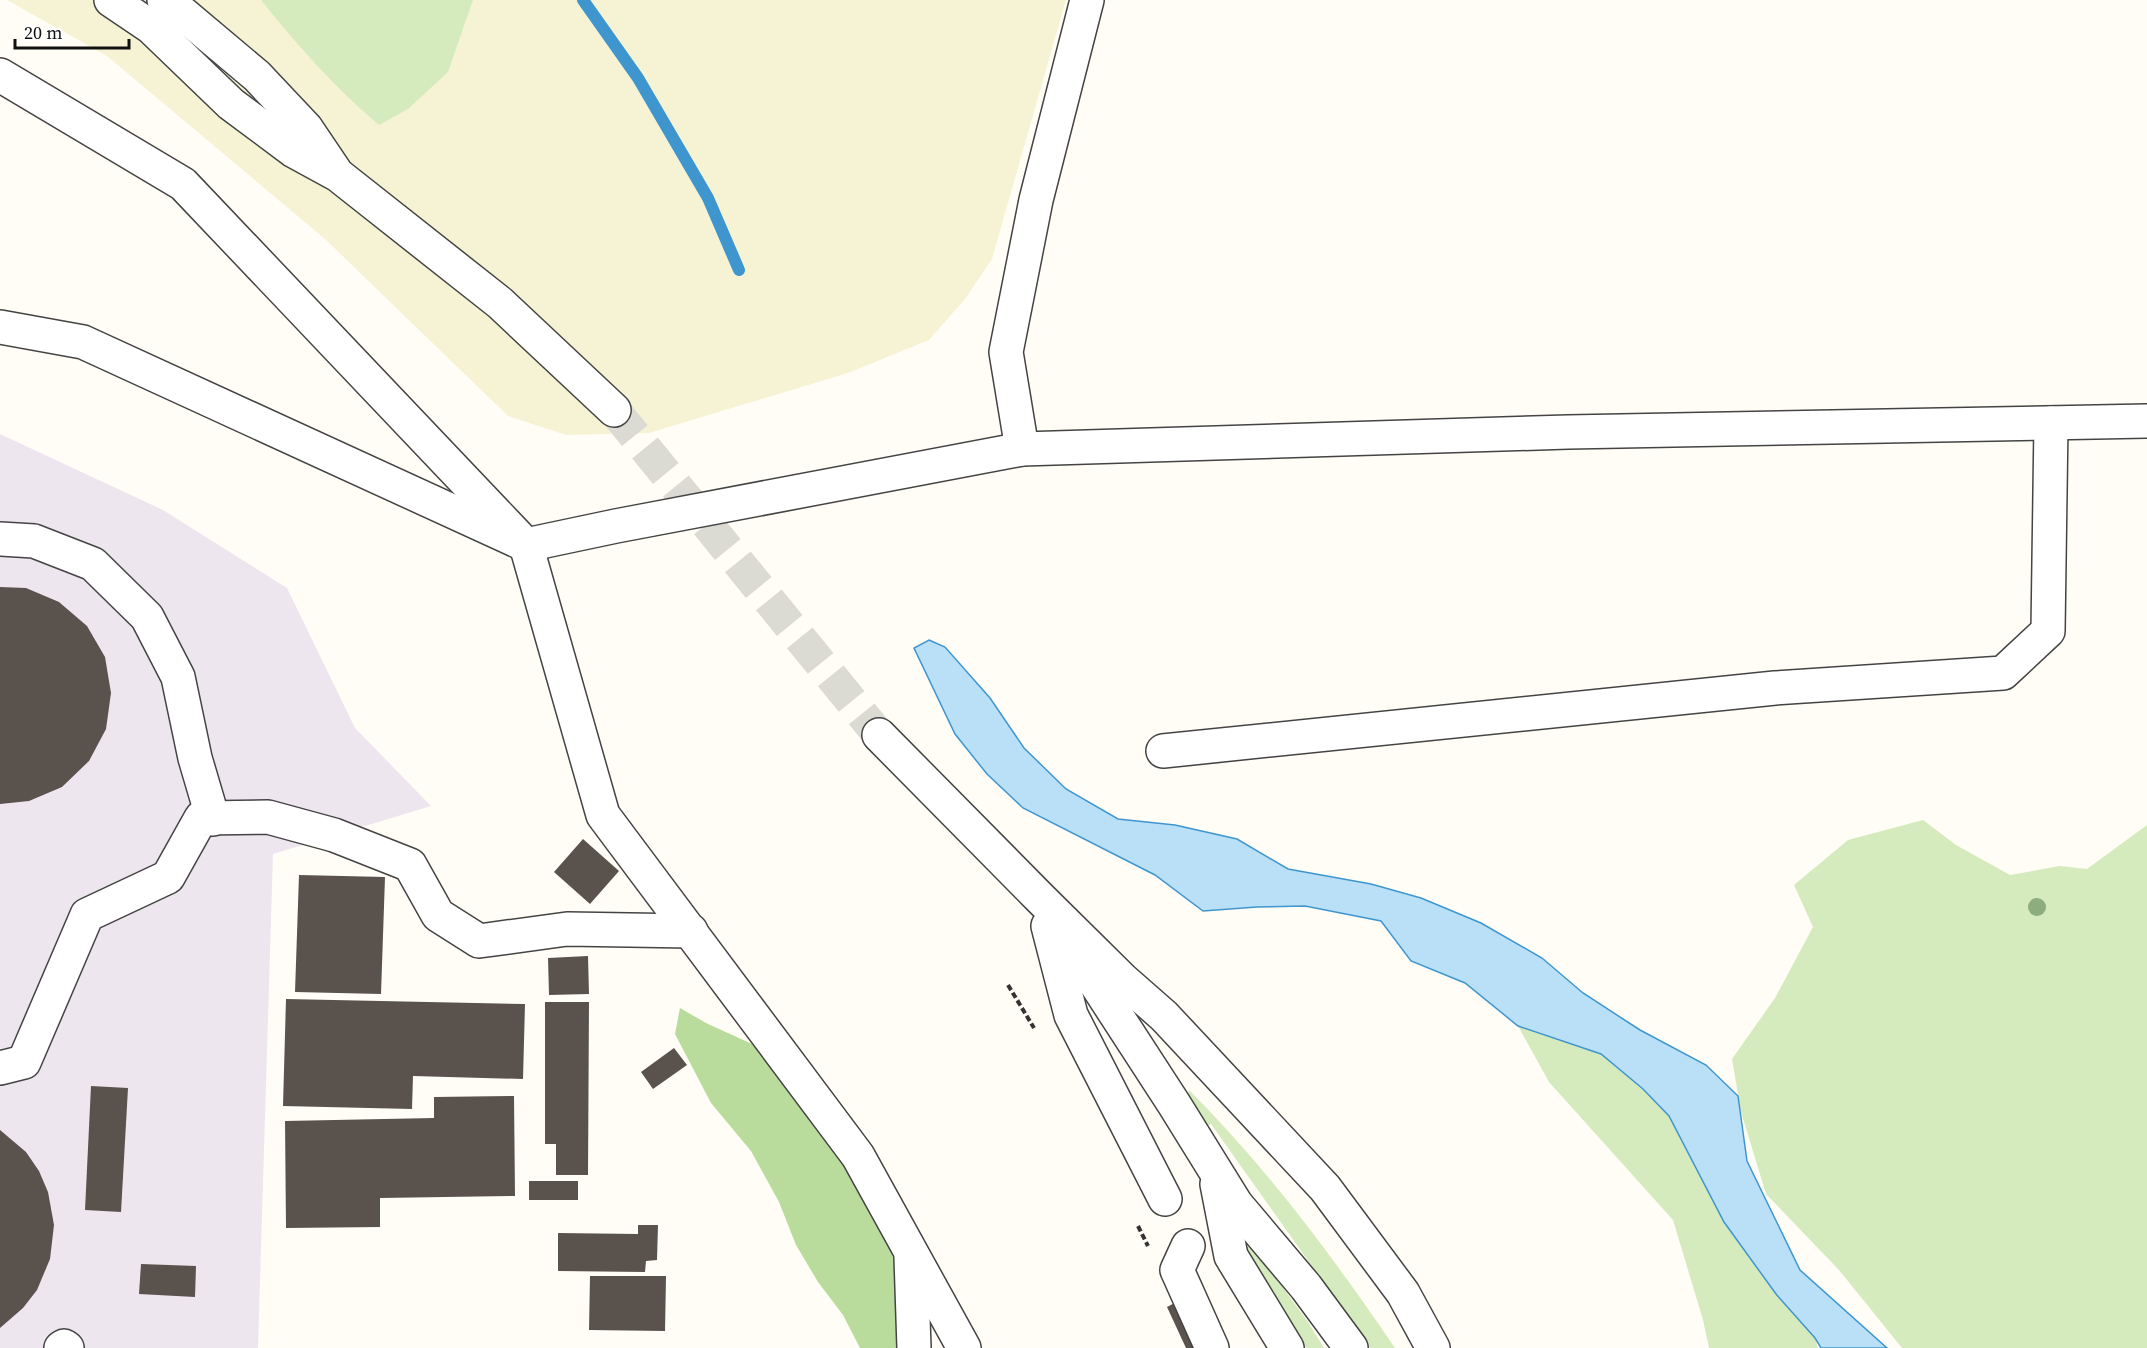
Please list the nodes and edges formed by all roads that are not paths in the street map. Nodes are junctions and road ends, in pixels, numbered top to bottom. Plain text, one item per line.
1 (111, 0) edge
2 (164, 0) edge
3 (1087, 0) edge
4 (0, 75) edge
5 (338, 175) junction
6 (0, 327) edge
7 (614, 411) tunnel mouth
8 (2147, 421) edge
9 (2051, 423) junction
10 (1022, 449) junction
11 (0, 539) edge
12 (526, 545) junction
13 (879, 735) tunnel mouth
14 (1163, 751) dead end
15 (213, 819) junction
16 (1040, 898) junction
17 (691, 931) junction
18 (0, 1068) edge
19 (1214, 1167) junction
20 (1165, 1200) dead end
21 (1188, 1246) dead end
22 (911, 1252) junction
23 (61, 1348) edge
24 (68, 1348) edge
25 (914, 1348) edge
26 (964, 1348) edge
27 (1212, 1348) edge
28 (1287, 1348) edge
29 (1351, 1348) edge
30 (1433, 1348) edge

1 - 5 street
2 - 5 street
3 - 10 street
4 - 12 street
5 - 7 street
6 - 12 street
8 - 9 street
9 - 10 street
9 - 14 street
10 - 12 street
11 - 15 street
12 - 17 street
13 - 16 street
15 - 17 street
15 - 18 street
16 - 19 street
16 - 20 street
16 - 30 street
17 - 22 street
19 - 28 street
19 - 29 street
21 - 27 street
22 - 25 street
22 - 26 street
23 - 24 street

